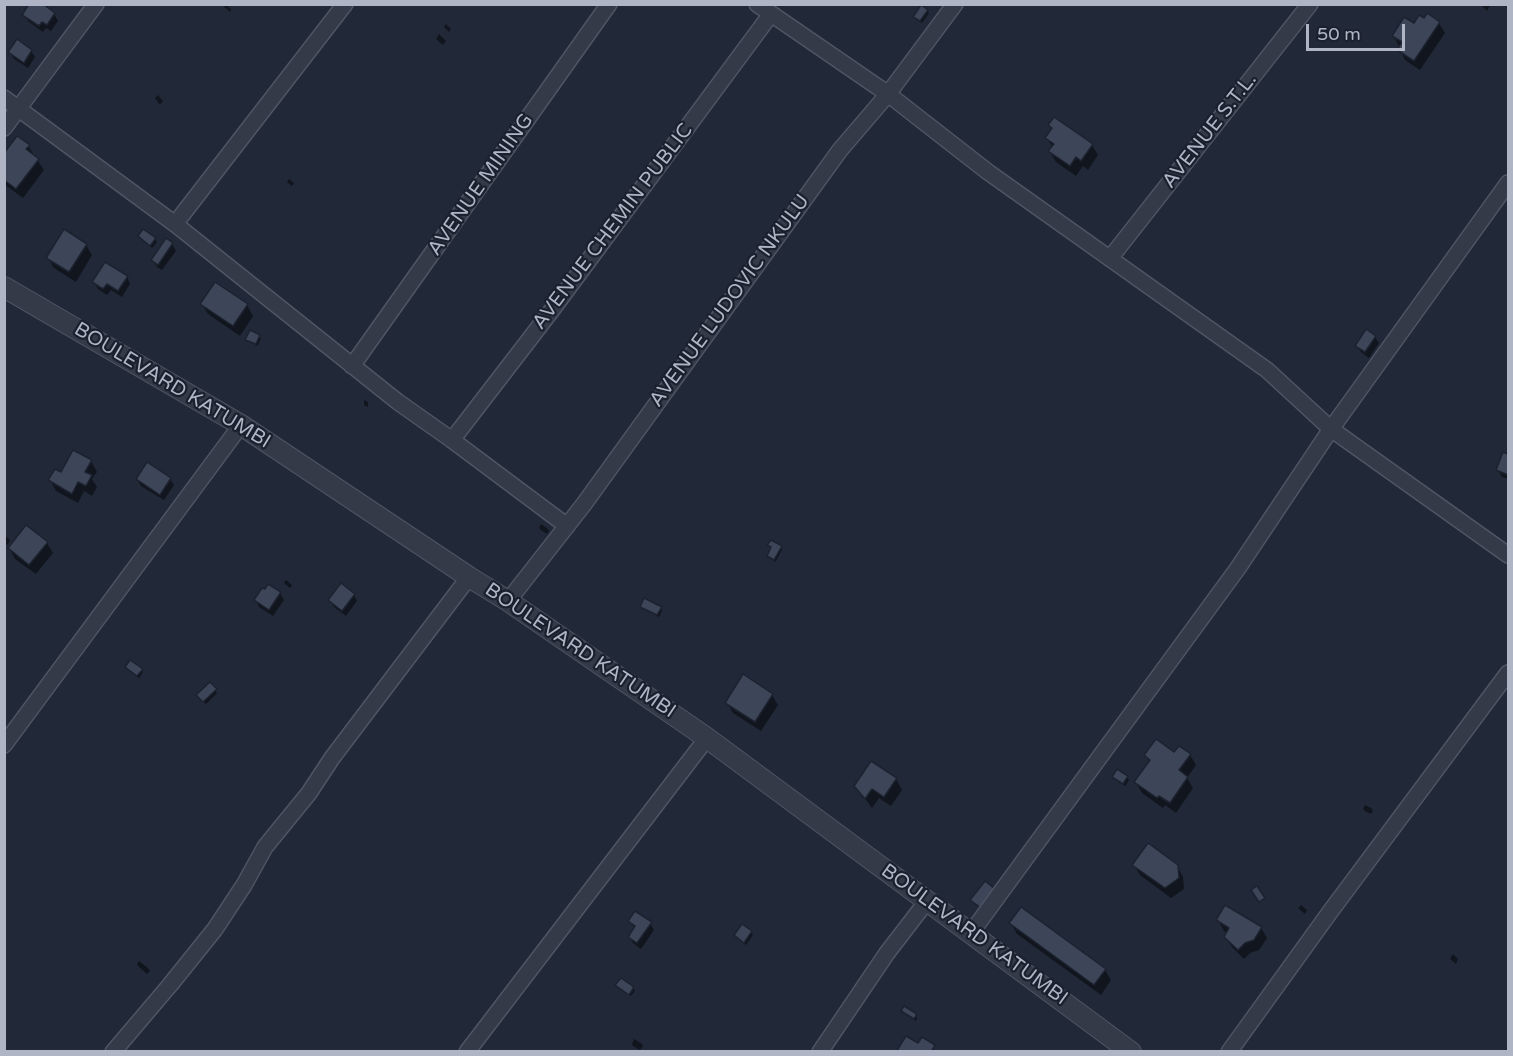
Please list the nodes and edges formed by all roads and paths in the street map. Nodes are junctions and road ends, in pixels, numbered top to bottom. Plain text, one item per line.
1 (96, 4) edge
2 (345, 4) edge
3 (609, 4) edge
4 (757, 4) edge
5 (955, 4) edge
6 (1310, 4) edge
7 (771, 14) junction
8 (888, 94) junction
9 (4, 98) edge
10 (20, 108) junction
11 (4, 128) edge
12 (1509, 183) edge
13 (175, 224) junction
14 (1111, 257) junction
15 (4, 287) edge
16 (352, 366) junction
17 (241, 425) junction
18 (1331, 429) junction
19 (452, 440) junction
20 (567, 526) junction
21 (1509, 555) edge
22 (469, 577) junction
23 (508, 600) junction
24 (1509, 673) edge
25 (707, 738) junction
26 (4, 745) edge
27 (927, 901) junction
28 (971, 933) junction
29 (113, 1052) edge
30 (467, 1052) edge
31 (820, 1052) edge
32 (1131, 1052) edge
33 (1228, 1052) edge

1 - 10 street
2 - 13 street
3 - 16 street, AVENUE MINING
4 - 7 street
5 - 8 street, AVENUE LUDOVIC NKULU
6 - 14 street, AVENUE S.T.L.
7 - 8 street
7 - 19 street, AVENUE CHEMIN PUBLIC
8 - 14 street
8 - 20 street, AVENUE LUDOVIC NKULU
9 - 10 street
10 - 11 street
10 - 13 street
12 - 18 street
13 - 16 street
14 - 18 street
15 - 17 street, BOULEVARD KATUMBI
16 - 19 street
17 - 22 street, BOULEVARD KATUMBI
17 - 26 street
18 - 21 street
18 - 28 street
19 - 20 street
20 - 23 street, AVENUE LUDOVIC NKULU
22 - 23 street, BOULEVARD KATUMBI
22 - 29 street
23 - 25 street, BOULEVARD KATUMBI
24 - 33 street
25 - 27 street, BOULEVARD KATUMBI
25 - 30 street
27 - 28 street, BOULEVARD KATUMBI
27 - 31 street
28 - 32 street, BOULEVARD KATUMBI

